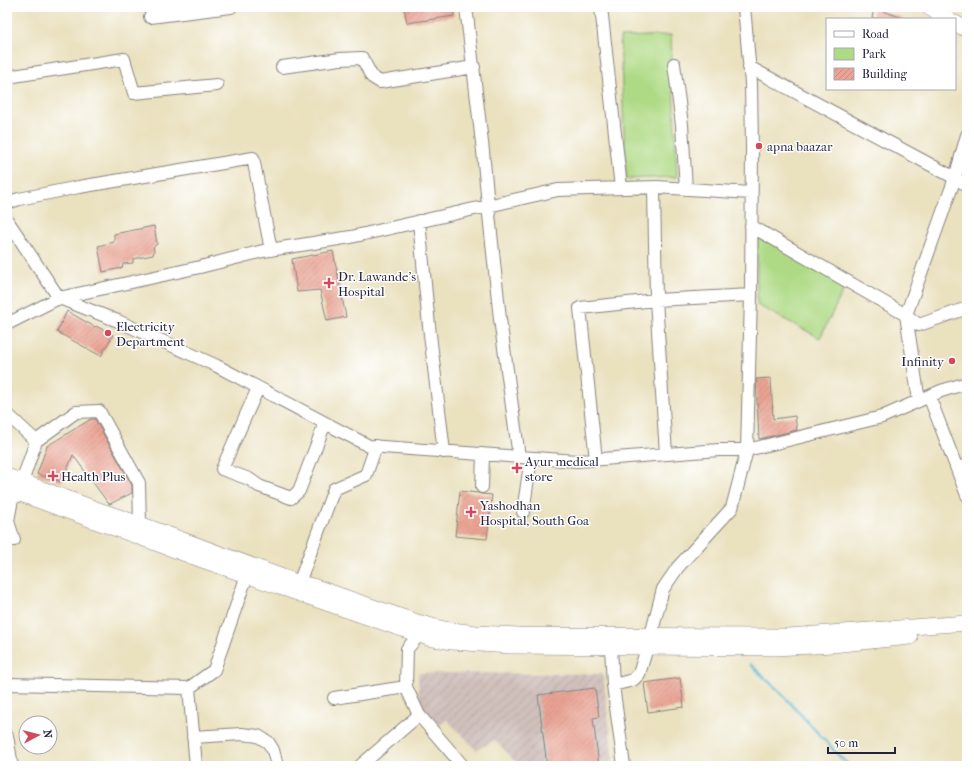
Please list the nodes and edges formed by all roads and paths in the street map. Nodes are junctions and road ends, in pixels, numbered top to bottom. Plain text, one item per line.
1 (231, 7) edge
2 (466, 7) edge
3 (601, 7) edge
4 (928, 7) edge
5 (742, 10) edge
6 (150, 17) dead end
7 (946, 18) edge
8 (956, 24) edge
9 (967, 30) edge
10 (674, 64) dead end
11 (282, 66) dead end
12 (474, 67) junction
13 (749, 67) junction
14 (7, 77) edge
15 (217, 85) dead end
16 (967, 135) edge
17 (955, 178) junction
18 (967, 185) edge
19 (621, 188) junction
20 (654, 188) junction
21 (686, 189) junction
22 (751, 193) junction
23 (7, 203) edge
24 (488, 205) junction
25 (7, 220) edge
26 (419, 221) junction
27 (751, 226) junction
28 (271, 250) junction
29 (751, 295) junction
30 (60, 298) junction
31 (656, 300) junction
32 (967, 308) edge
33 (906, 315) junction
34 (7, 324) edge
35 (967, 383) edge
36 (258, 388) junction
37 (924, 399) junction
38 (7, 414) edge
39 (325, 423) junction
40 (36, 441) junction
41 (376, 446) junction
42 (747, 450) junction
43 (444, 452) junction
44 (483, 454) junction
45 (666, 454) junction
46 (518, 457) junction
47 (531, 458) junction
48 (596, 460) junction
49 (962, 467) edge
50 (7, 476) edge
51 (482, 487) dead end
52 (17, 489) edge
53 (967, 495) edge
54 (523, 512) dead end
55 (140, 524) junction
56 (14, 540) dead end
57 (247, 576) junction
58 (299, 583) junction
59 (967, 623) edge
60 (967, 631) edge
61 (419, 635) junction
62 (649, 641) junction
63 (612, 647) junction
64 (7, 684) edge
65 (613, 685) junction
66 (406, 687) junction
67 (189, 688) junction
68 (334, 698) dead end
69 (419, 715) junction
70 (7, 736) edge
71 (193, 737) junction
72 (460, 765) edge
73 (12, 766) edge
74 (196, 766) edge
75 (277, 766) edge
76 (360, 766) edge
77 (624, 766) edge

1 - 6 street
2 - 12 street
3 - 19 street
4 - 7 main road
5 - 13 street
8 - 9 main road
10 - 21 street
11 - 12 street
12 - 24 street
13 - 17 street
13 - 22 street
14 - 15 street
16 - 17 street
17 - 18 street
17 - 33 street
19 - 20 street
19 - 24 street
20 - 21 street
20 - 31 street
21 - 22 street
22 - 27 street
23 - 28 street
24 - 26 street
24 - 46 street
25 - 30 street
26 - 28 street
26 - 43 street
27 - 29 street
27 - 33 street
28 - 30 street
29 - 31 street
29 - 42 street
30 - 34 street
30 - 36 street
31 - 45 street
31 - 48 street
32 - 33 street
33 - 37 street
35 - 37 street
36 - 39 street
36 - 39 street
37 - 42 street
37 - 49 street
38 - 40 street
39 - 41 street
40 - 52 street
40 - 55 street
41 - 43 street
41 - 58 street
42 - 45 street
42 - 62 street
43 - 44 street
44 - 46 street
44 - 51 street
45 - 48 street
46 - 47 street
47 - 48 street
47 - 54 street
49 - 53 street
50 - 52 main road
52 - 55 main road
52 - 56 street
52 - 57 main road
55 - 58 main road
57 - 61 main road
57 - 67 street
58 - 62 main road
59 - 62 main road
60 - 62 main road
61 - 63 main road
61 - 66 street
62 - 63 main road
62 - 65 street
63 - 65 street
64 - 67 street
65 - 77 street
66 - 68 street
66 - 69 street
67 - 71 street
69 - 72 street
69 - 76 street
70 - 73 street
71 - 74 street
71 - 75 street

